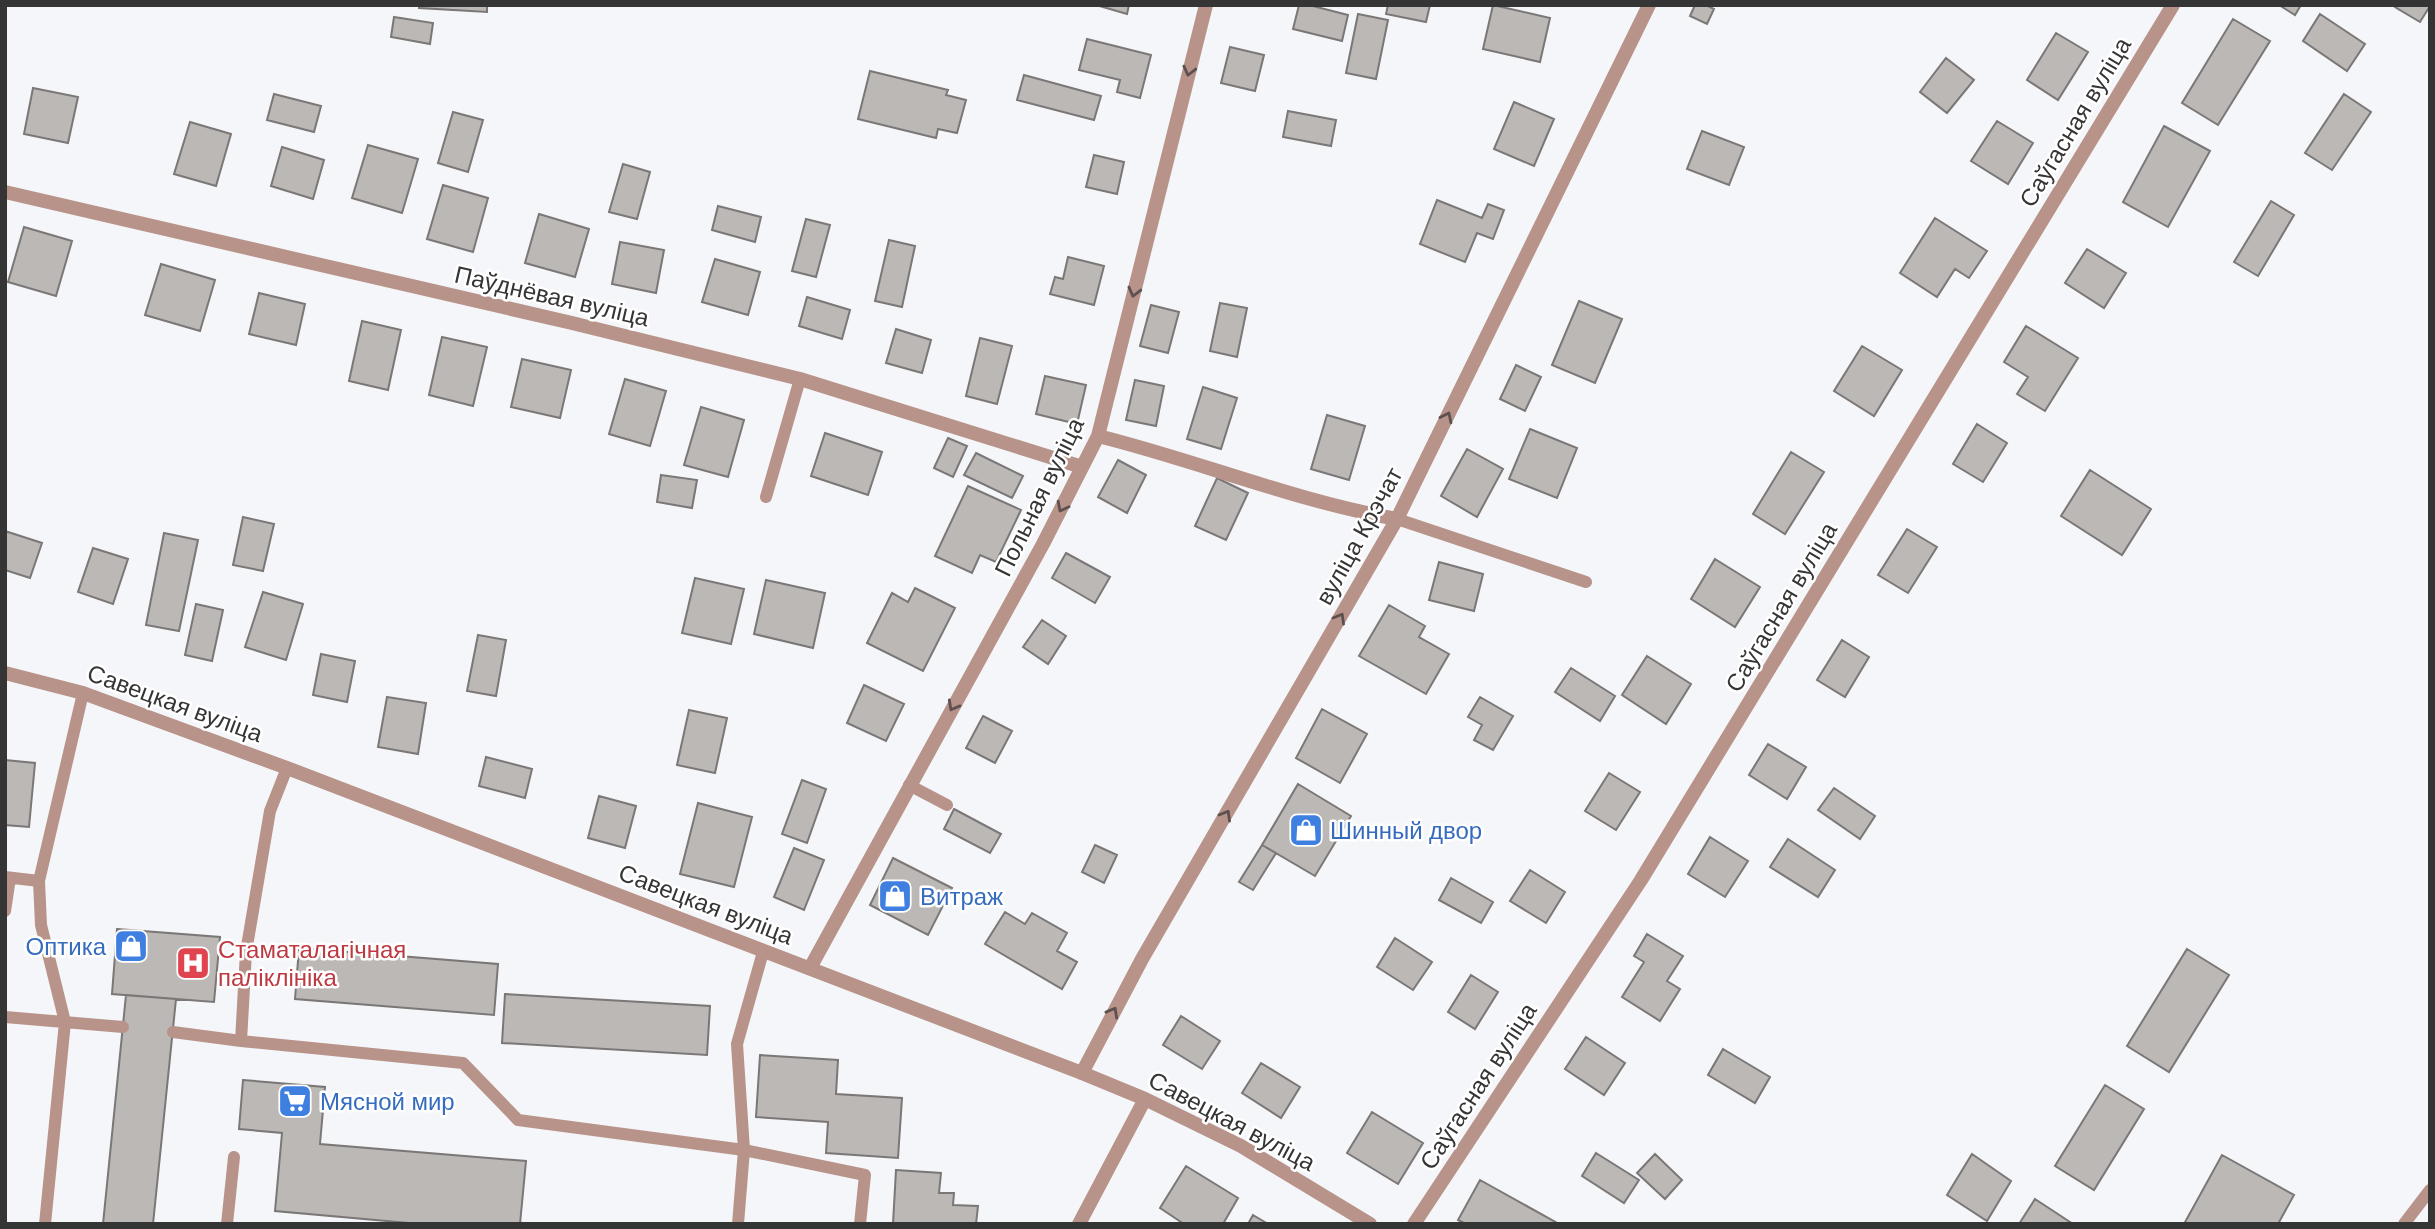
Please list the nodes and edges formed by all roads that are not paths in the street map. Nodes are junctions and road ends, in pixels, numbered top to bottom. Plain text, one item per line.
1 (1206, 5) edge
2 (1649, 5) edge
3 (2173, 5) edge
4 (5, 192) edge
5 (800, 379) junction
6 (1098, 436) junction
7 (1082, 467) junction
8 (766, 497) dead end
9 (1397, 520) junction
10 (1586, 582) dead end
11 (5, 673) edge
12 (83, 693) junction
13 (287, 768) junction
14 (909, 785) junction
15 (947, 805) dead end
16 (8, 877) edge
17 (39, 881) junction
18 (5, 911) edge
19 (763, 952) junction
20 (810, 968) junction
21 (5, 1017) edge
22 (65, 1022) junction
23 (123, 1027) dead end
24 (173, 1032) dead end
25 (241, 1041) junction
26 (1083, 1073) junction
27 (1145, 1099) junction
28 (744, 1150) junction
29 (234, 1157) dead end
30 (2430, 1190) edge
31 (45, 1224) edge
32 (227, 1224) edge
33 (738, 1224) edge
34 (860, 1224) edge
35 (1079, 1224) edge
36 (1370, 1224) edge
37 (1414, 1224) edge
38 (2404, 1224) edge

1 -> 6 street, Польная вуліца
9 -> 2 street, вуліца Крэчат
3 - 37 street, Саўгасная вуліца
4 - 5 street, Паўднёвая вуліца
5 - 7 street, Паўднёвая вуліца
5 - 8 lane
6 - 7 street, Польная вуліца
6 - 9 street
7 -> 14 street, Польная вуліца
9 - 10 lane
26 -> 9 street, вуліца Крэчат
11 - 12 street, Савецкая вуліца
12 - 13 street, Савецкая вуліца
12 - 17 lane
13 - 19 street, Савецкая вуліца
13 - 25 lane
14 - 15 lane
14 - 20 street, Польная вуліца
16 - 17 lane
16 - 18 lane
17 - 22 lane
19 - 20 street, Савецкая вуліца
19 - 28 lane
20 - 26 street, Савецкая вуліца
21 - 22 lane
22 - 23 lane
22 - 31 lane
24 - 25 lane
25 - 28 lane
26 - 27 street, Савецкая вуліца
27 - 35 street
27 - 36 street, Савецкая вуліца
28 - 33 lane
28 - 34 lane
29 - 32 lane
30 - 38 lane

